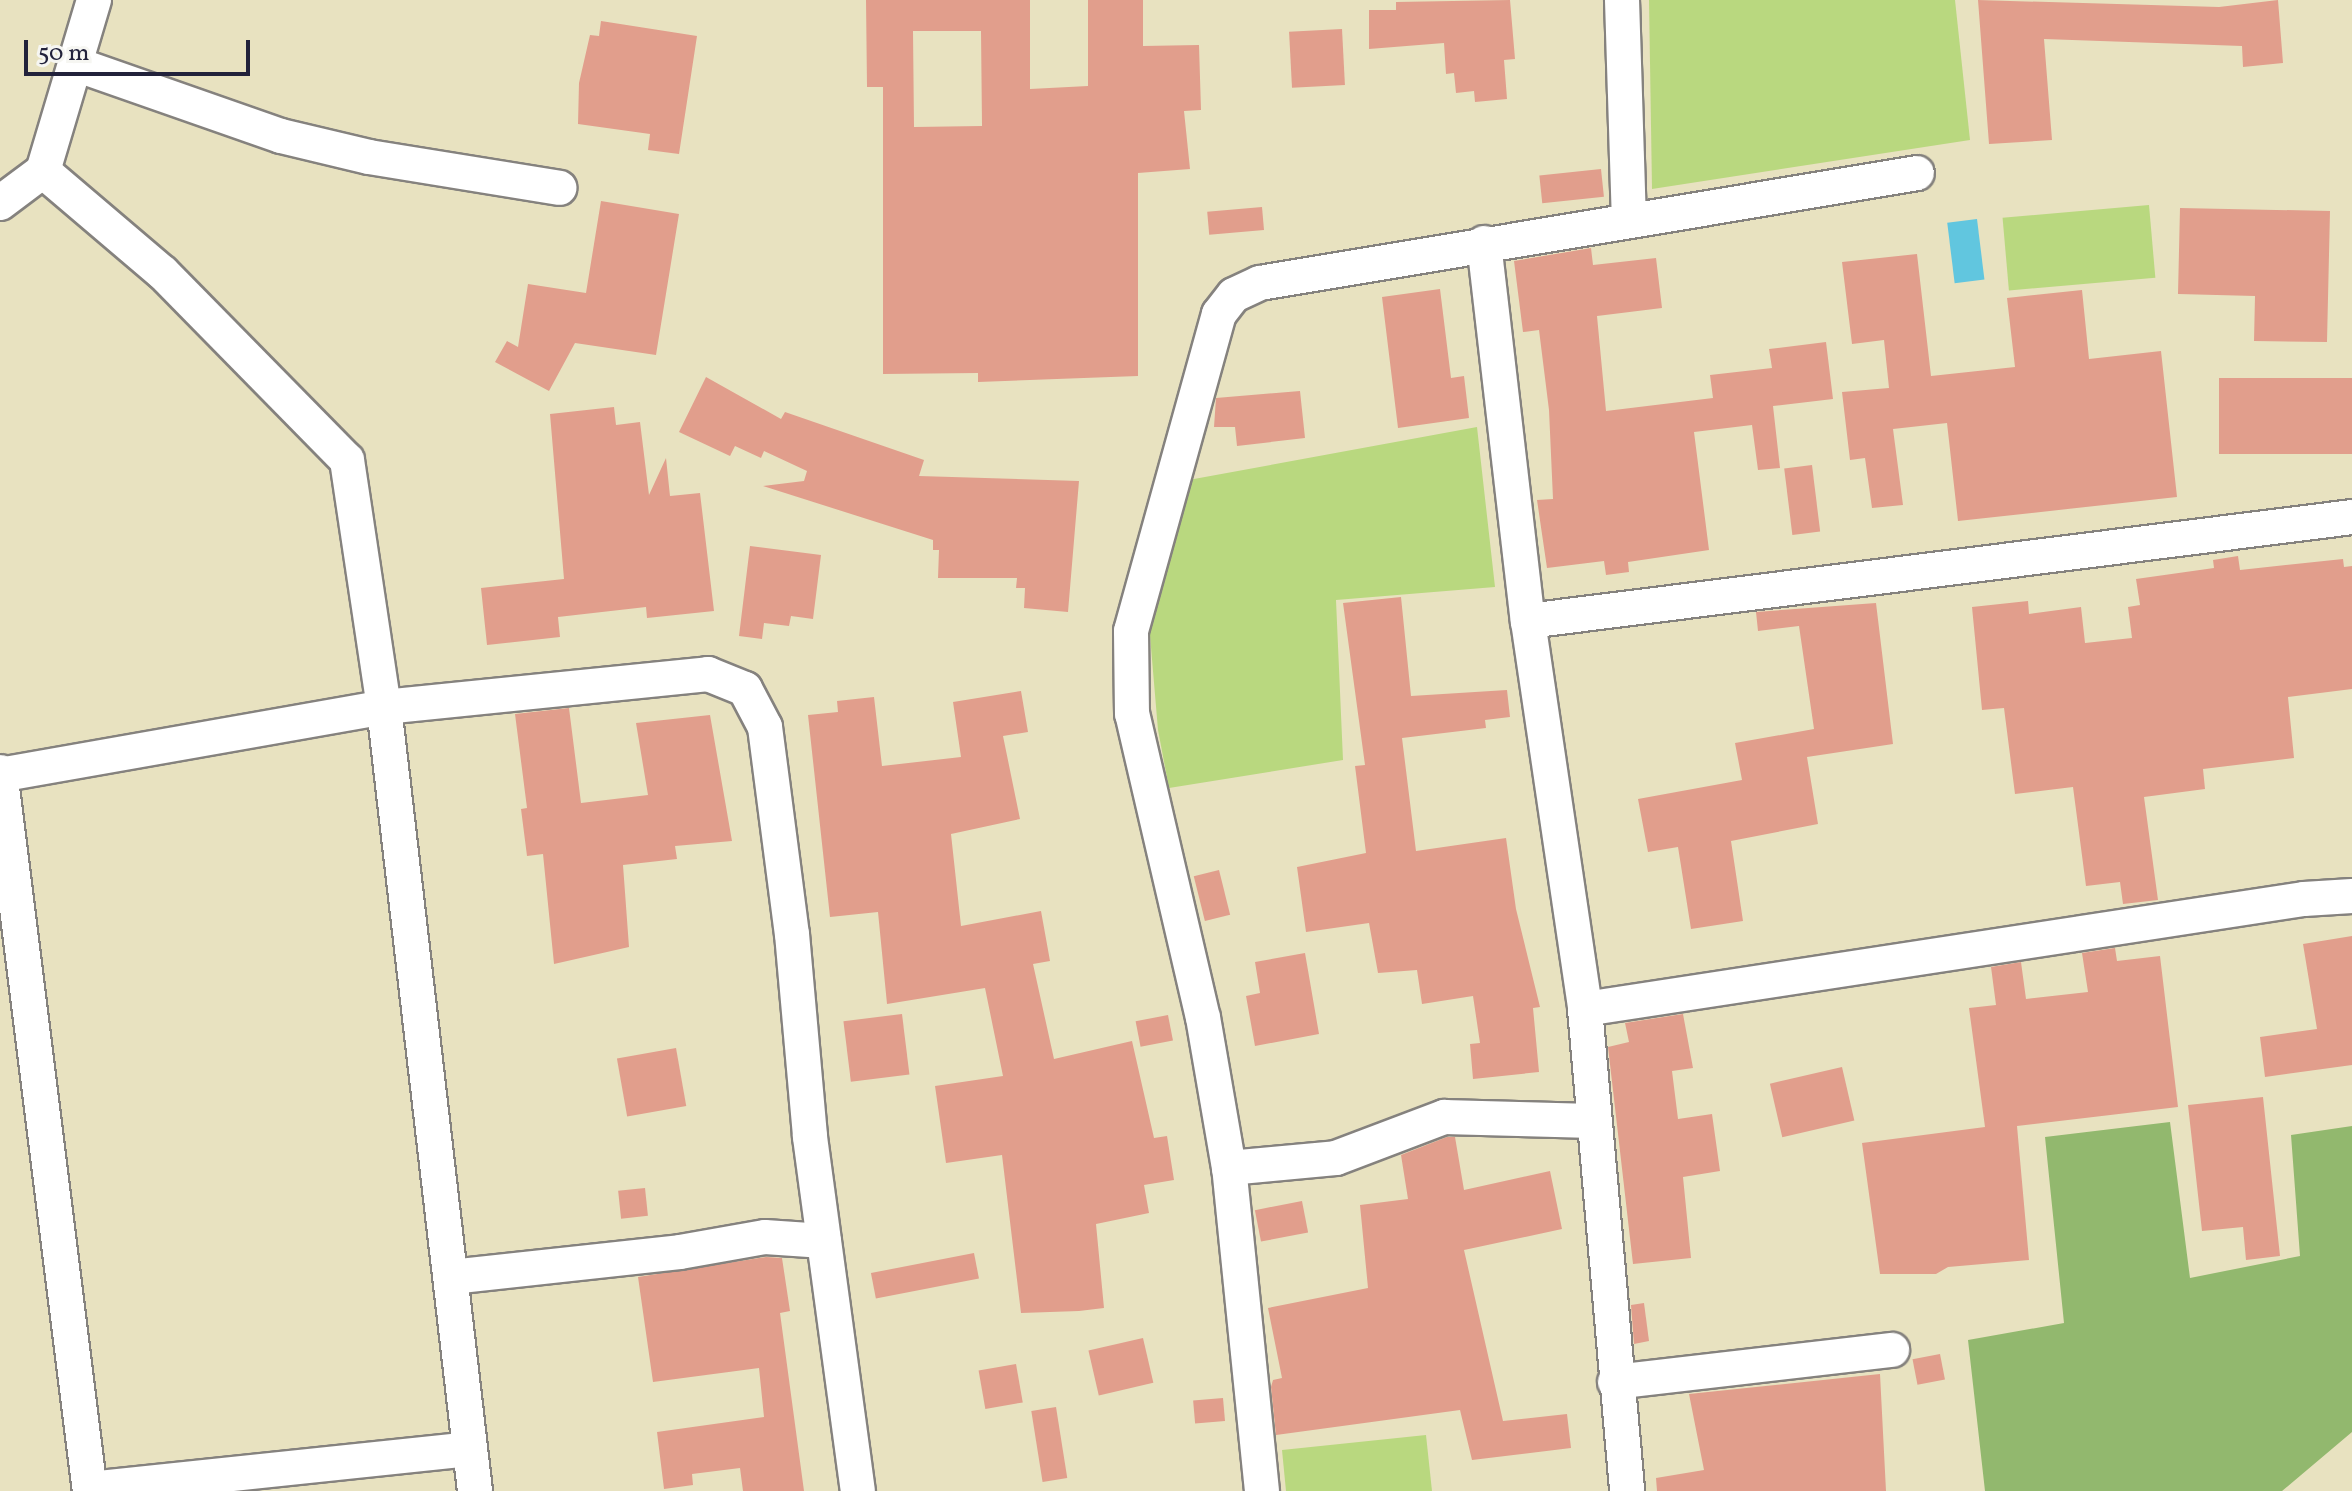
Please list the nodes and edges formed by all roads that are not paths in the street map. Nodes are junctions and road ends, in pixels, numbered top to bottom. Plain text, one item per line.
1 (94, 0) edge
2 (1622, 0) edge
3 (78, 65) junction
4 (43, 171) junction
5 (1917, 173) dead end
6 (560, 188) dead end
7 (0, 203) edge
8 (1629, 220) junction
9 (1484, 243) junction
10 (2352, 517) edge
11 (1528, 621) junction
12 (384, 707) junction
13 (0, 774) edge
14 (2352, 896) edge
15 (1585, 1009) junction
16 (1593, 1121) junction
17 (1229, 1168) junction
18 (824, 1241) junction
19 (451, 1277) junction
20 (1892, 1350) dead end
21 (1615, 1382) junction
22 (469, 1449) junction
23 (90, 1490) edge
24 (475, 1491) edge
25 (858, 1491) edge
26 (1262, 1491) edge
27 (1627, 1491) edge

1 - 3 street
2 - 8 street
3 - 4 street
3 - 6 street
4 - 7 street
4 - 12 street
5 - 8 street
8 - 9 street
9 - 11 street
9 - 17 street
10 - 11 street
11 - 15 street
12 - 13 street
12 - 18 street
12 - 19 street
13 - 23 street
14 - 15 street
15 - 16 street
16 - 17 street
16 - 21 street
17 - 26 street
18 - 19 street
18 - 25 street
19 - 22 street
20 - 21 street
21 - 27 street
22 - 23 street
22 - 24 street

